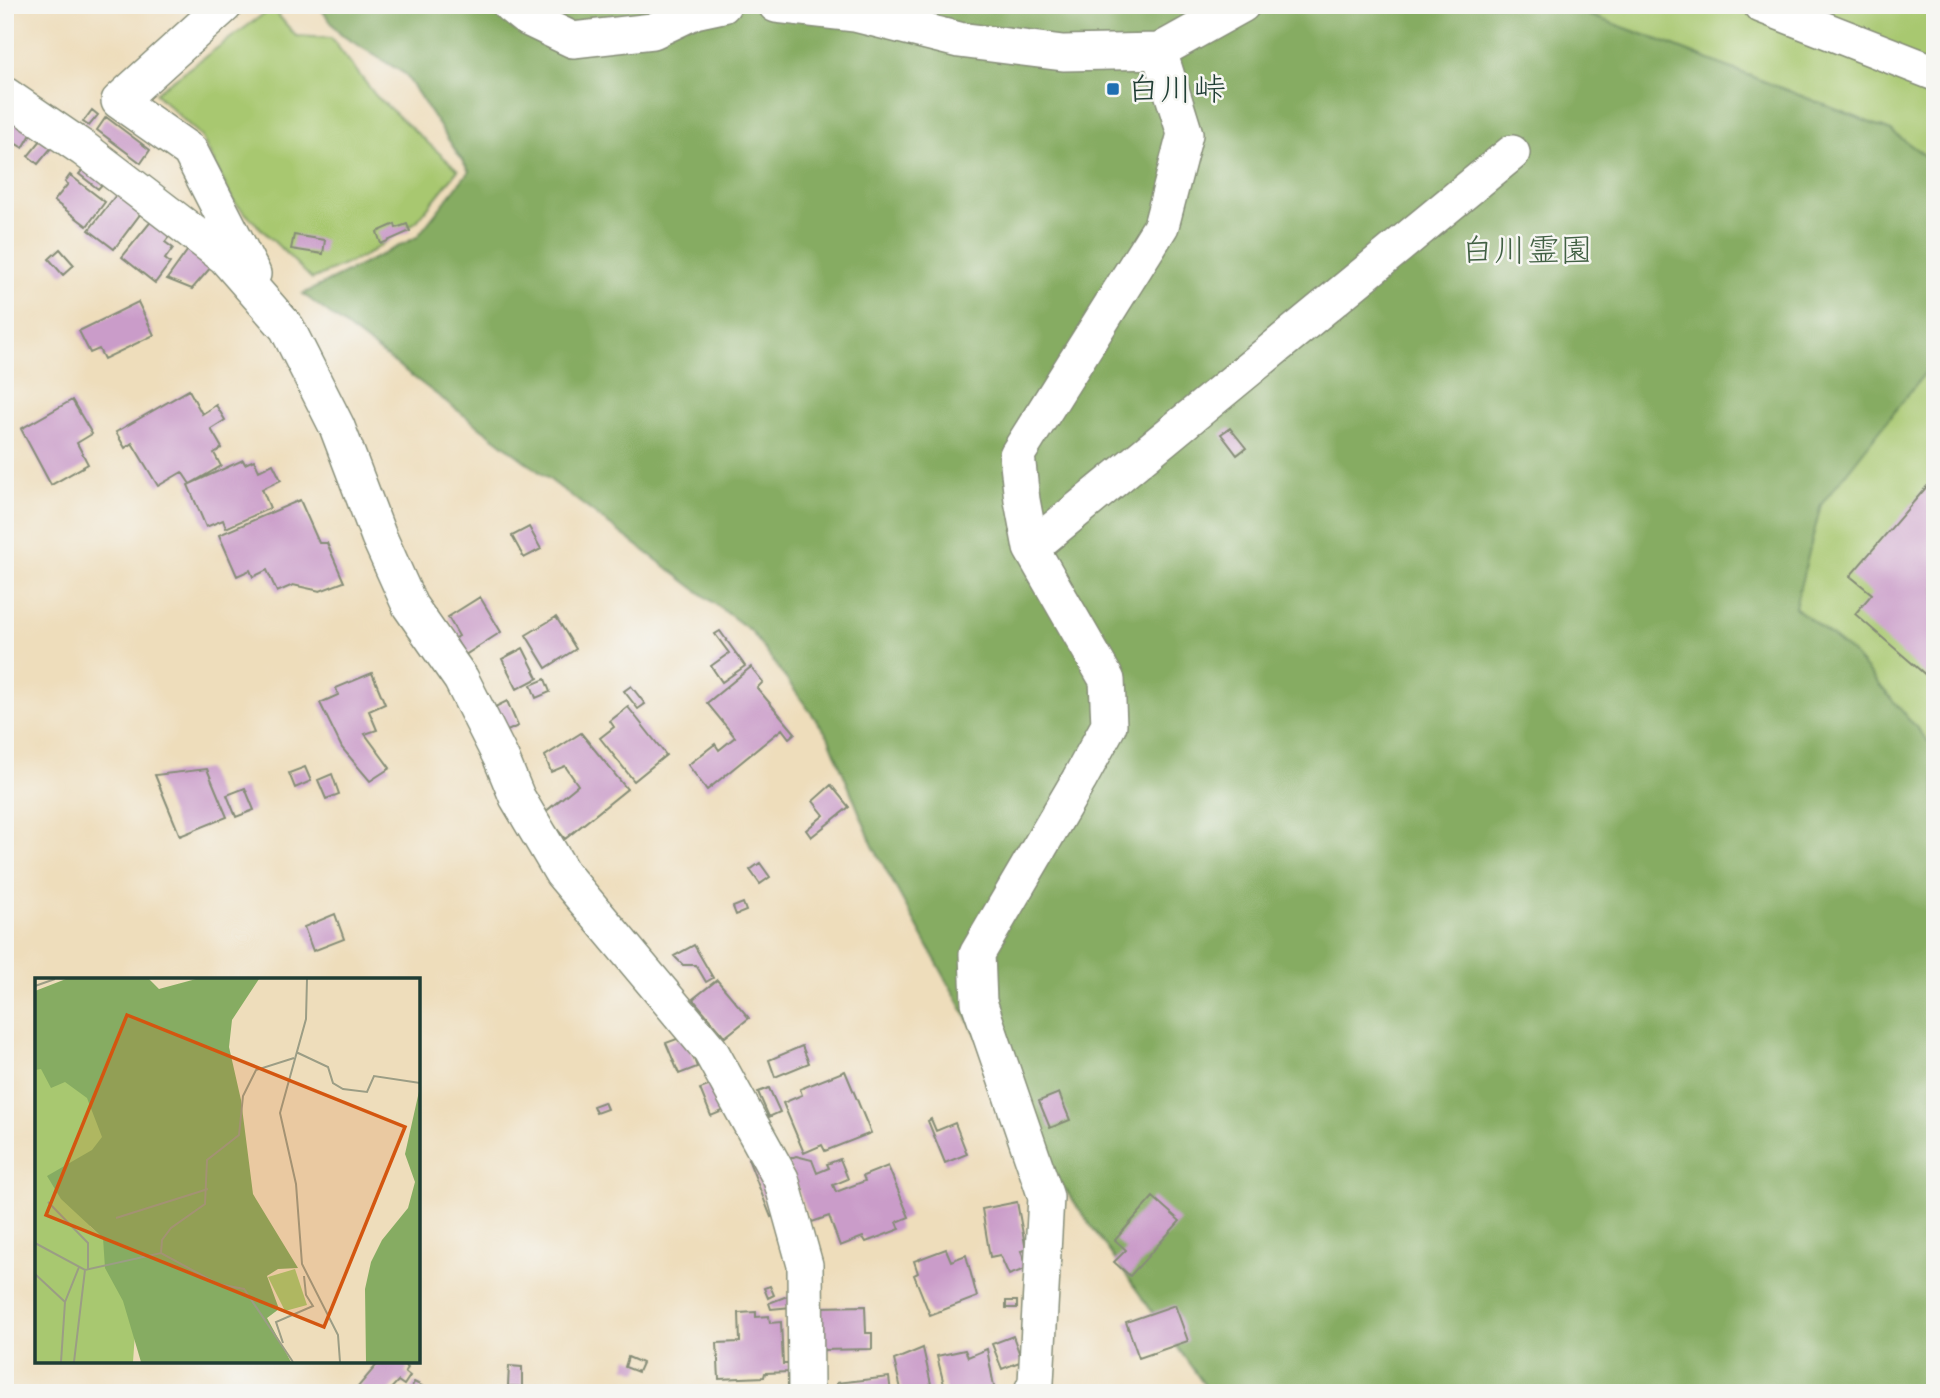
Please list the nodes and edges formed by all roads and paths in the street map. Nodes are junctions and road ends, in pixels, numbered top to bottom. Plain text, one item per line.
1 (225, 5) edge
2 (510, 5) edge
3 (723, 5) edge
4 (776, 5) edge
5 (1242, 5) edge
6 (1761, 5) edge
7 (1159, 51) junction
8 (1935, 74) edge
9 (5, 95) edge
10 (1512, 153) dead end
11 (271, 310) junction
12 (1031, 548) junction
13 (806, 1393) edge
14 (1031, 1393) edge

1 - 11 street
2 - 3 street
4 - 7 street
5 - 7 street
6 - 8 street
7 - 12 street
9 - 11 street
10 - 12 street
11 - 13 street
12 - 14 street

